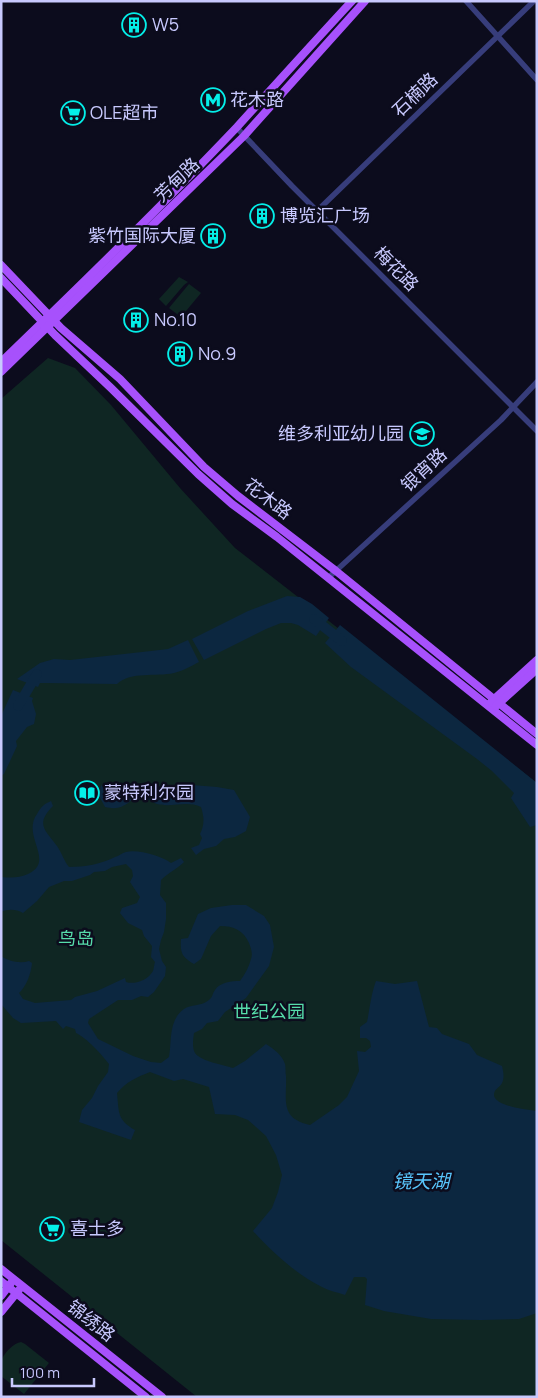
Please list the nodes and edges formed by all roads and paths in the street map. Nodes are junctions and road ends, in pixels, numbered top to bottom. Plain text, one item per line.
1 (352, 1) edge
2 (365, 1) edge
3 (466, 1) edge
4 (534, 1) edge
5 (498, 36) junction
6 (537, 80) edge
7 (236, 128) junction
8 (244, 136) junction
9 (318, 211) junction
10 (1, 265) edge
11 (1, 278) edge
12 (52, 318) junction
13 (45, 325) junction
14 (1, 362) edge
15 (1, 372) edge
16 (537, 382) edge
17 (513, 408) junction
18 (537, 431) edge
19 (336, 571) junction
20 (328, 578) junction
21 (537, 660) edge
22 (537, 669) edge
23 (493, 704) junction
24 (537, 734) edge
25 (537, 745) edge
26 (1, 1269) edge
27 (14, 1279) junction
28 (1, 1281) edge
29 (8, 1286) junction
30 (22, 1286) junction
31 (16, 1293) junction
32 (1, 1296) edge
33 (1, 1312) edge
34 (146, 1397) edge
35 (162, 1397) edge

1 - 7 main road, 芳甸路
2 - 8 main road, 芳甸路
3 - 5 street
4 - 5 street, 石楠路
5 - 6 street
5 - 9 street, 石楠路
7 - 8 street, 梅花路
7 - 12 main road, 芳甸路
8 - 9 street, 梅花路
8 - 12 main road, 芳甸路
9 - 17 street, 梅花路
10 - 12 main road, 花木路
11 - 13 main road, 花木路
12 - 13 main road, 芳甸路
12 - 19 main road, 花木路
13 - 14 main road, 芳甸路
13 - 15 main road, 芳甸路
13 - 20 main road, 花木路
16 - 17 street, 银宵路
17 - 18 street, 梅花路
17 - 19 street, 银宵路
19 - 20 street, 银宵路
19 - 23 main road, 花木路
20 - 23 main road, 花木路
21 - 23 main road
22 - 23 main road
23 - 24 main road, 花木路
23 - 25 main road, 花木路
26 - 27 main road, 锦绣路
27 - 29 main road
27 - 30 main road, 锦绣路
28 - 29 main road, 锦绣路
29 - 31 main road, 锦绣路
29 - 32 main road
30 - 31 main road
30 - 35 main road, 锦绣路
31 - 33 main road
31 - 34 main road, 锦绣路

